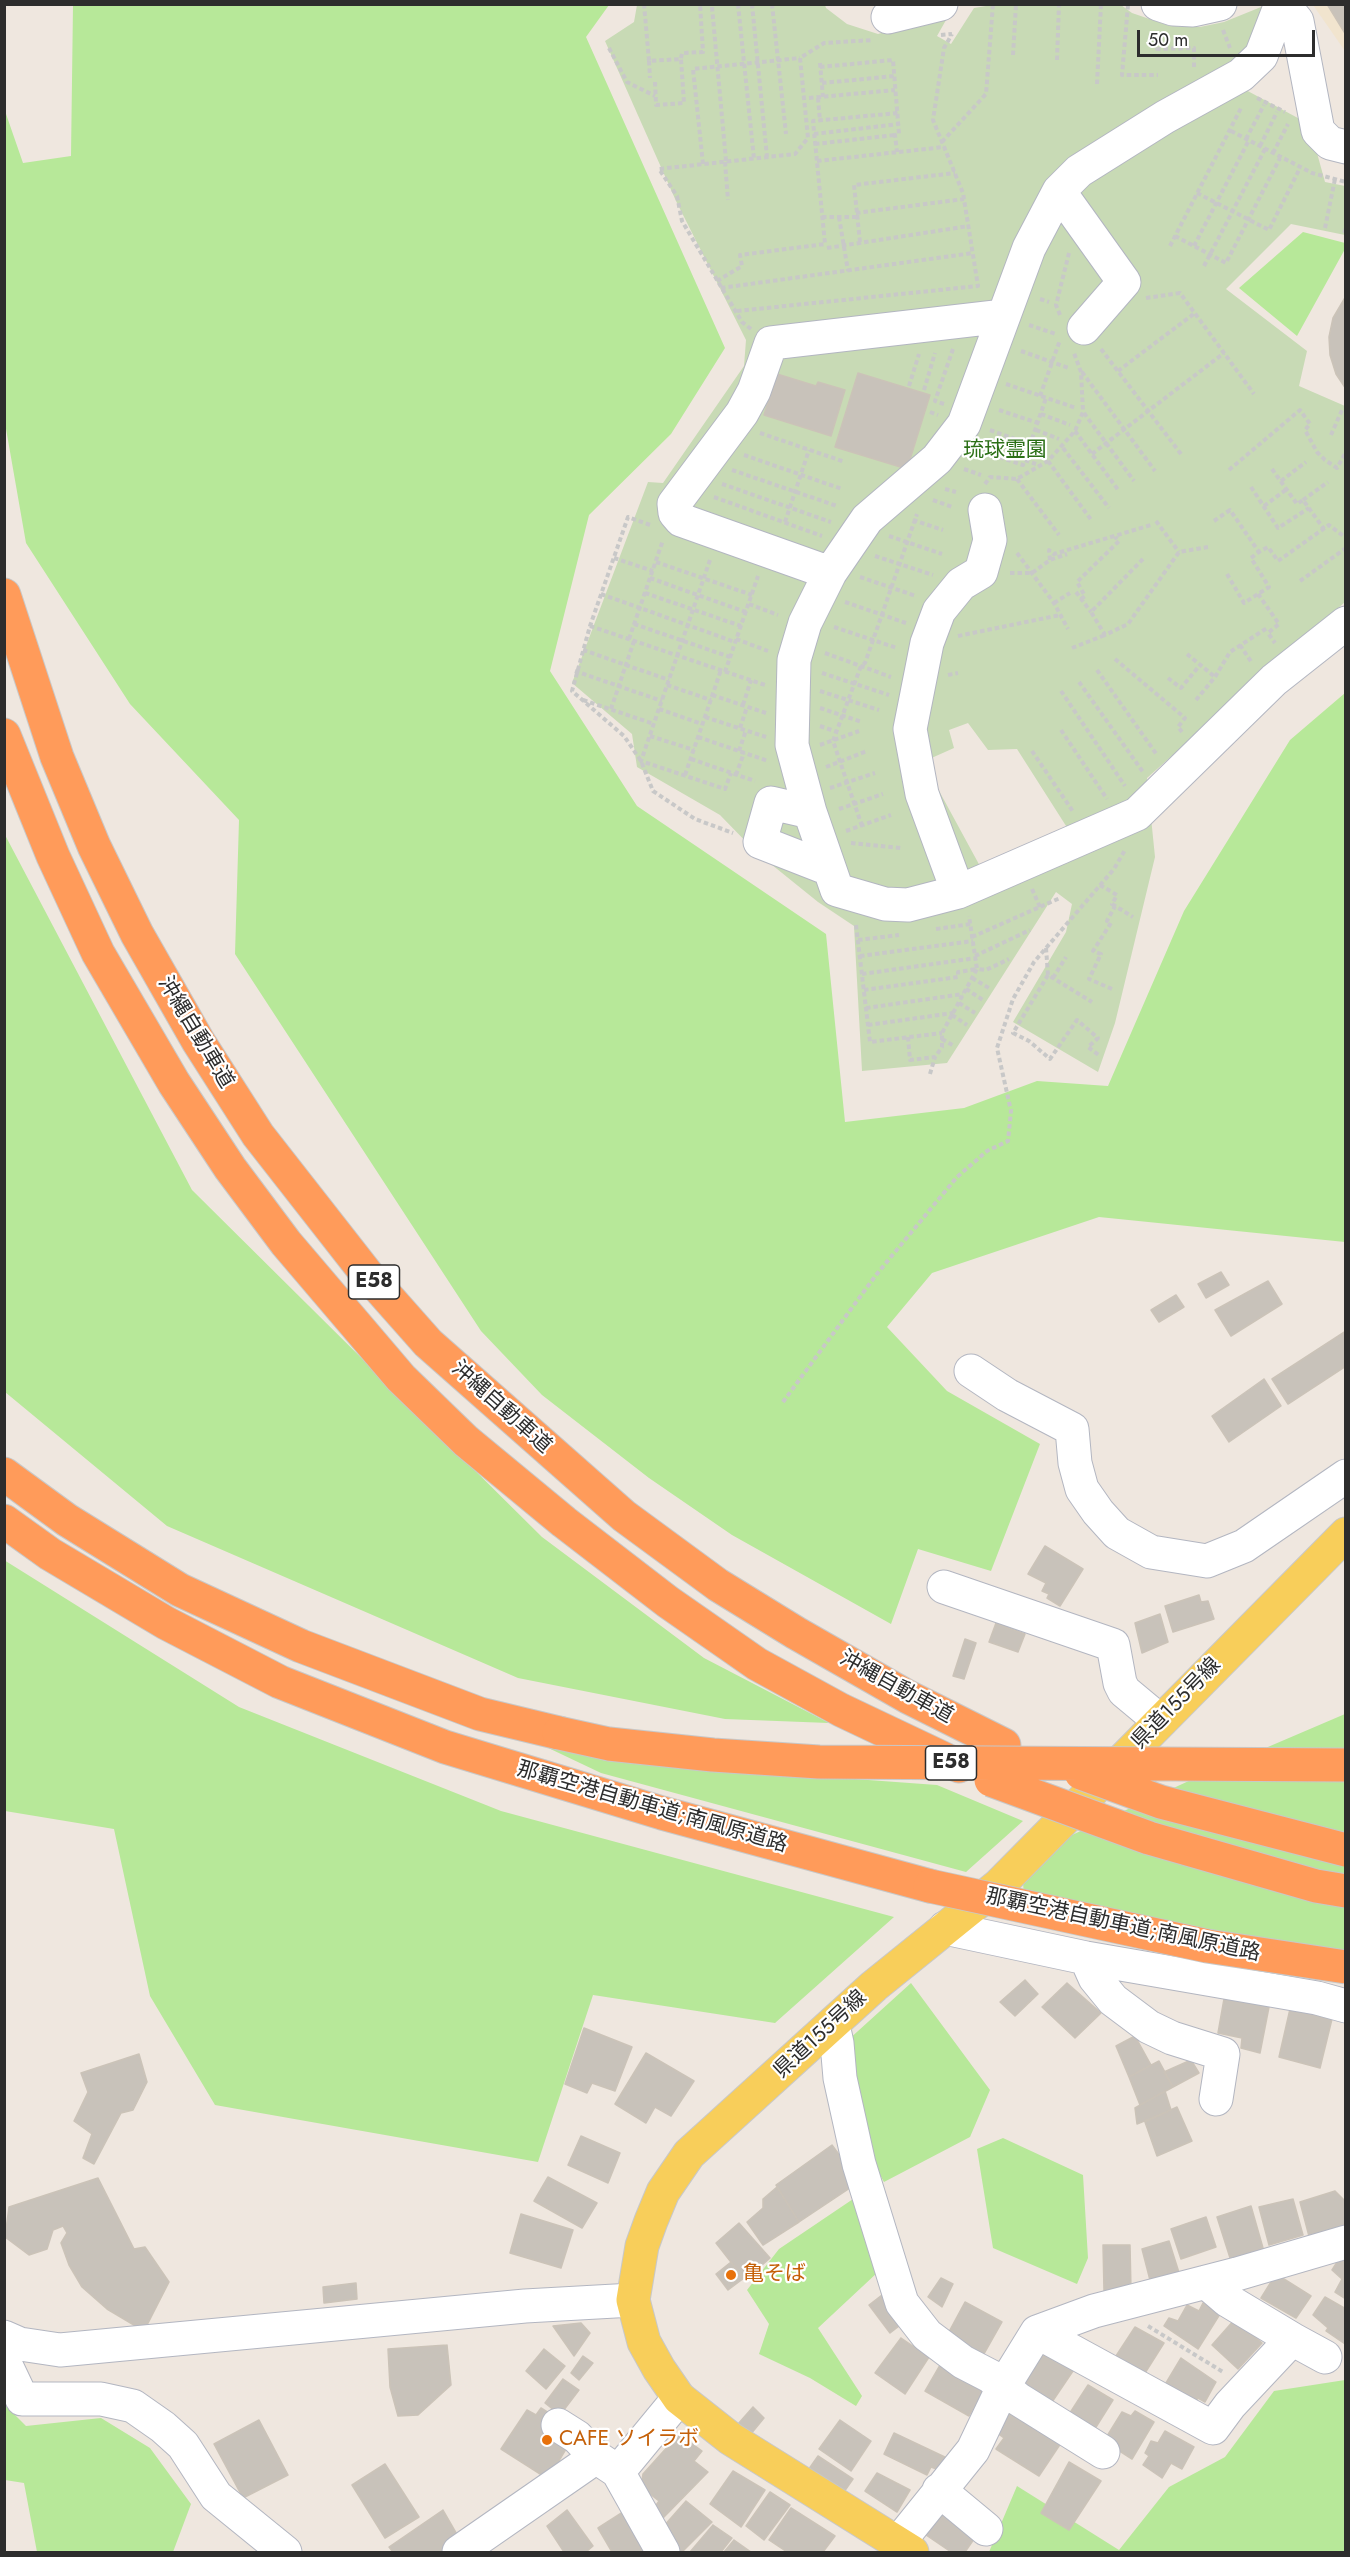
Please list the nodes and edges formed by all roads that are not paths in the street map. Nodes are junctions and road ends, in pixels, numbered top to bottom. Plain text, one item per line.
1 (1282, 4) edge
2 (1159, 5) edge
3 (1217, 6) edge
4 (947, 25) edge
5 (885, 28) road end
6 (1346, 147) edge
7 (1059, 191) junction
8 (999, 329) junction
9 (1076, 332) road end
10 (985, 510) road end
11 (843, 583) junction
12 (4, 595) edge
13 (1346, 623) edge
14 (4, 735) edge
15 (806, 769) junction
16 (962, 890) junction
17 (971, 1371) dead end
18 (4, 1474) edge
19 (1346, 1476) edge
20 (4, 1521) edge
21 (1346, 1534) edge
22 (944, 1587) dead end
23 (1160, 1720) junction
24 (1055, 1764) junction
25 (1346, 1765) edge
26 (1346, 1850) edge
27 (1346, 1891) edge
28 (945, 1928) junction
29 (1086, 1958) junction
30 (1346, 1967) edge
31 (1346, 2006) edge
32 (833, 2025) junction
33 (1216, 2099) dead end
34 (1344, 2244) edge
35 (1252, 2270) junction
36 (1206, 2282) junction
37 (633, 2300) junction
38 (1250, 2312) junction
39 (1037, 2332) junction
40 (4, 2337) edge
41 (1292, 2339) junction
42 (1325, 2357) dead end
43 (4, 2361) edge
44 (1003, 2386) junction
45 (679, 2397) junction
46 (558, 2425) dead end
47 (1103, 2452) dead end
48 (607, 2464) junction
49 (939, 2490) junction
50 (986, 2529) dead end
51 (905, 2548) edge
52 (285, 2553) edge
53 (459, 2553) edge
54 (663, 2553) edge

1 - 6 street
1 - 7 street
2 - 3 street
4 - 5 street
7 - 8 street
7 - 9 street
8 - 11 street
8 - 11 street
10 - 16 street
11 - 15 street
12 - 24 highway, 沖縄自動車道 / E58, bridge
13 - 16 street
14 - 27 highway, 沖縄自動車道 / E58, bridge
15 - 15 street
15 - 16 street
17 - 19 street
18 - 24 highway, E58, bridge
20 - 30 highway, 那覇空港自動車道;南風原道路, bridge
21 - 23 main road, 県道155号線
22 - 23 street
23 - 28 main road, 県道155号線
24 - 25 highway, E58, bridge
24 - 26 highway, 沖縄自動車道 / E58, bridge
28 - 29 street
28 - 32 main road, 県道155号線
29 - 31 street
29 - 33 street
32 - 37 main road, 県道155号線
32 - 44 street
34 - 35 street
35 - 36 street
35 - 38 street
36 - 38 street
36 - 39 street
37 - 40 street
37 - 45 main road, 県道155号線
38 - 41 street
39 - 41 street
39 - 44 street
41 - 42 street
43 - 52 street
44 - 47 street
44 - 49 street
45 - 48 street
45 - 51 main road, 県道155号線
46 - 48 street
48 - 53 street
48 - 54 street
49 - 50 street
49 - 51 street

